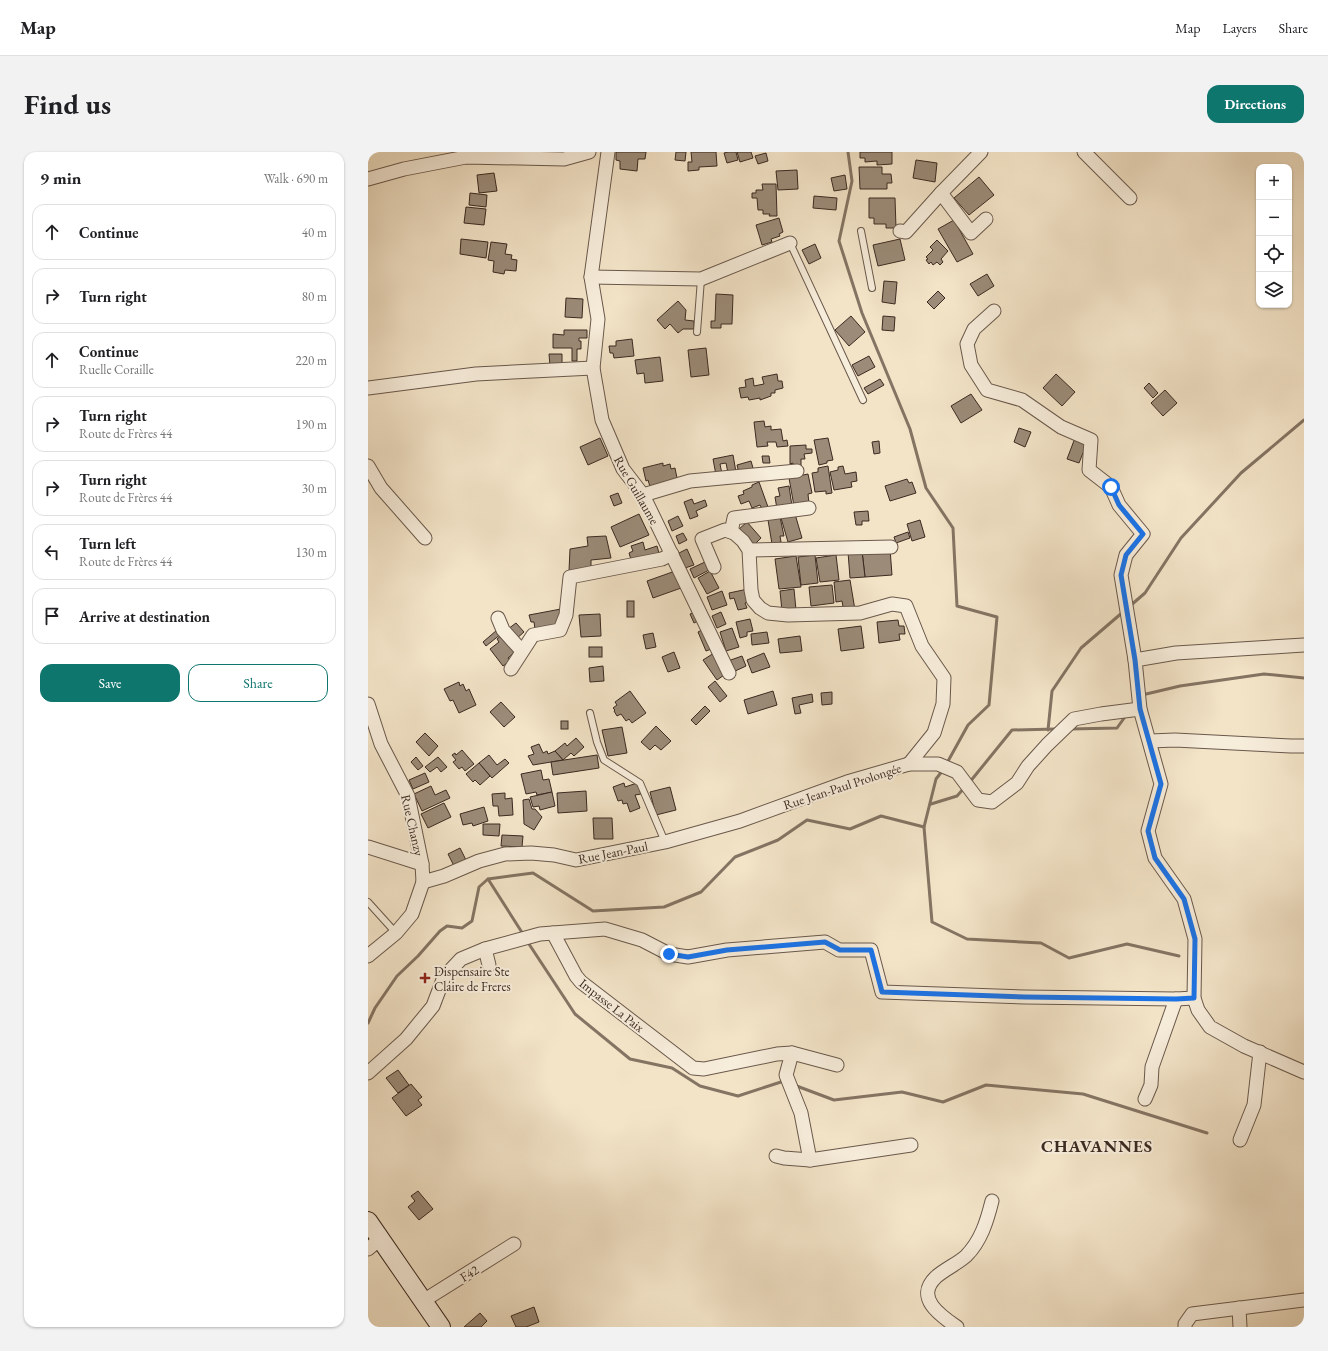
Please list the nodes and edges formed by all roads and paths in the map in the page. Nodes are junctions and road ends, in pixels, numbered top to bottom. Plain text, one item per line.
1 (589, 152) edge
2 (608, 152) edge
3 (981, 152) edge
4 (1084, 152) edge
5 (368, 179) edge
6 (941, 193) junction
7 (1130, 198) dead end
8 (986, 219) dead end
9 (900, 231) dead end
10 (861, 232) dead end
11 (790, 243) joint
12 (591, 277) junction
13 (701, 279) junction
14 (872, 288) dead end
15 (994, 311) dead end
16 (697, 332) dead end
17 (593, 368) junction
18 (368, 388) edge
19 (863, 400) dead end
20 (368, 466) edge
21 (797, 471) dead end
22 (643, 495) junction
23 (809, 508) dead end
24 (731, 532) junction
25 (426, 538) dead end
26 (890, 547) dead end
27 (749, 550) junction
28 (672, 554) junction
29 (714, 567) dead end
30 (498, 618) dead end
31 (1304, 645) edge
32 (522, 651) junction
33 (1135, 660) junction
34 (511, 669) dead end
35 (729, 674) dead end
36 (368, 704) edge
37 (1140, 709) junction
38 (590, 713) dead end
39 (1150, 740) junction
40 (1304, 746) edge
41 (909, 764) junction
42 (665, 842) junction
43 (368, 847) edge
44 (422, 864) junction
45 (423, 882) junction
46 (368, 902) edge
47 (396, 933) junction
48 (553, 933) junction
49 (485, 949) junction
50 (368, 956) edge
51 (489, 965) dead end
52 (1194, 998) junction
53 (1176, 999) junction
54 (1260, 1052) junction
55 (792, 1054) junction
56 (837, 1065) dead end
57 (1304, 1072) edge
58 (368, 1073) edge
59 (1145, 1099) dead end
60 (1240, 1140) dead end
61 (911, 1145) dead end
62 (776, 1156) dead end
63 (810, 1160) junction
64 (992, 1201) dead end
65 (371, 1234) edge
66 (514, 1244) dead end
67 (1304, 1300) edge
68 (424, 1301) junction
69 (1239, 1308) junction
70 (441, 1327) edge
71 (957, 1327) edge
72 (1185, 1327) edge
73 (1240, 1327) edge

1 - 5 street
2 - 12 street, Rue Guillaume
3 - 6 street
4 - 7 street
6 - 8 street
6 - 9 street
10 - 14 lane
11 - 13 street
11 - 19 lane
12 - 13 street
12 - 17 street, Rue Guillaume
13 - 16 lane
15 - 33 street
17 - 18 street
17 - 22 street, Rue Guillaume
20 - 25 street
21 - 22 street
22 - 28 street, Rue Guillaume
23 - 24 street
24 - 27 street
24 - 29 street
26 - 27 street
27 - 41 street
28 - 32 street
28 - 35 street, Rue Guillaume
30 - 32 street
31 - 33 street
32 - 34 street
33 - 37 street
36 - 44 street, Rue Chanzy
37 - 39 street
37 - 41 street, Rue Jean-Paul Prolongée
38 - 42 lane
39 - 40 street
39 - 52 street
41 - 42 street, Rue Jean-Paul Prolongée
42 - 45 street, Rue Jean-Paul
43 - 44 street
44 - 45 street, Rue Chanzy
45 - 47 street
46 - 47 lane
47 - 50 street
48 - 49 street
48 - 53 street
48 - 55 street, Impasse La Paix
49 - 51 street
49 - 58 street
52 - 53 street
52 - 54 street
53 - 59 street
54 - 57 street
54 - 60 street
55 - 56 street, Impasse La Paix
55 - 63 street
61 - 63 street
62 - 63 street
64 - 71 street
65 - 68 main road
66 - 68 street, F42
67 - 69 street
68 - 70 main road
69 - 72 street
69 - 73 street

